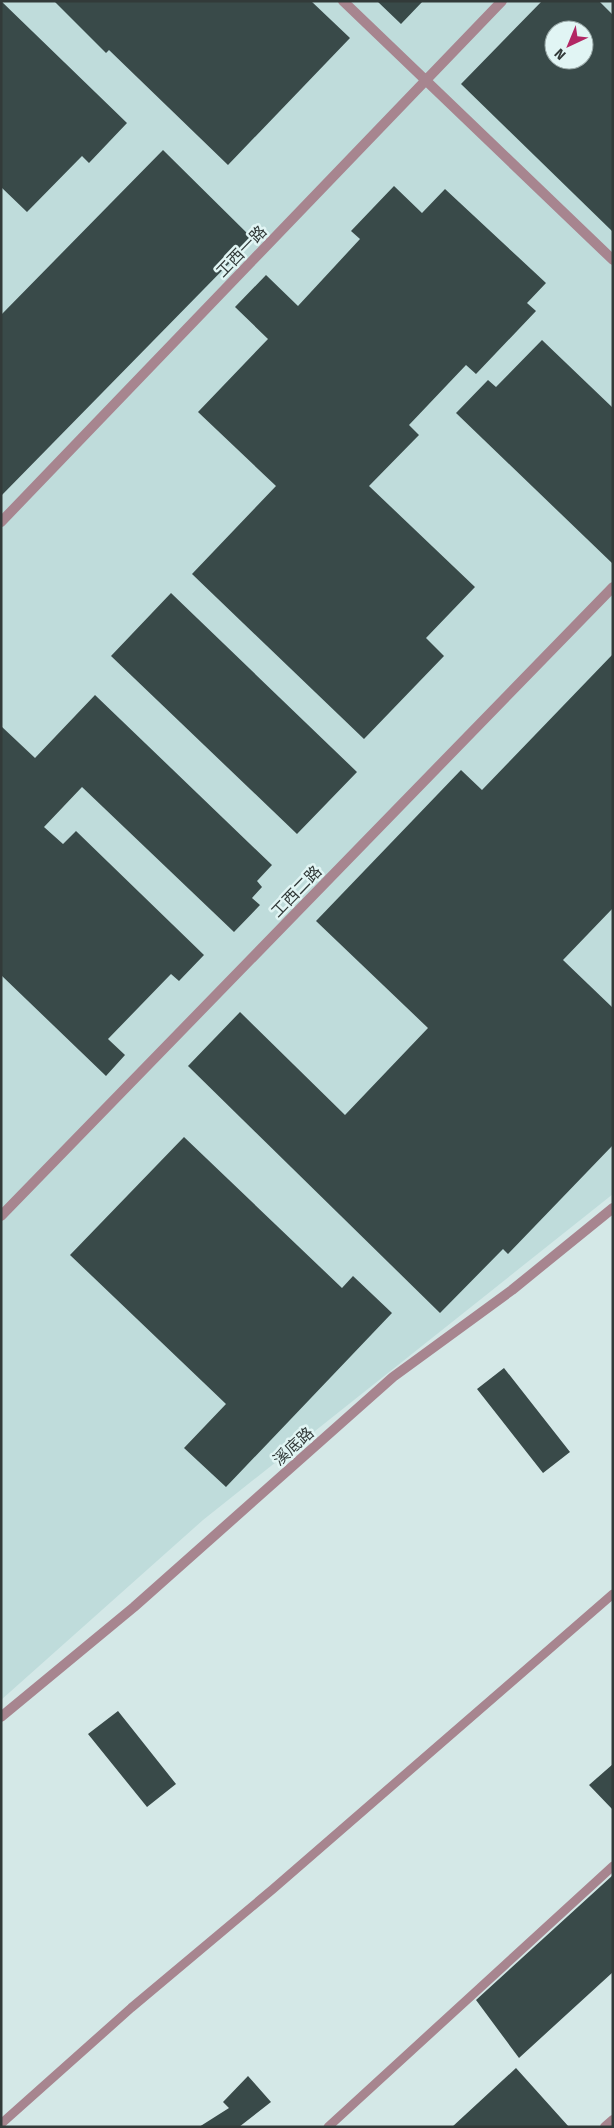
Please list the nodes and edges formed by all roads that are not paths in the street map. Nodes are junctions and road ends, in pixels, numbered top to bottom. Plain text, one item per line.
1 (343, 1) edge
2 (502, 1) edge
3 (425, 81) junction
4 (613, 260) edge
5 (1, 522) edge
6 (613, 587) edge
7 (613, 1208) edge
8 (1, 1216) edge
9 (613, 1594) edge
10 (1, 1717) edge
11 (613, 1866) edge
12 (613, 2120) edge
13 (1, 2124) edge
14 (328, 2127) edge
15 (606, 2127) edge

1 - 3 street
2 - 3 street, 工西一路
3 - 4 street
3 - 5 street, 工西一路
6 - 8 street, 工西二路
7 - 10 street, 溪底路
9 - 13 lane
11 - 14 lane
12 - 15 street

